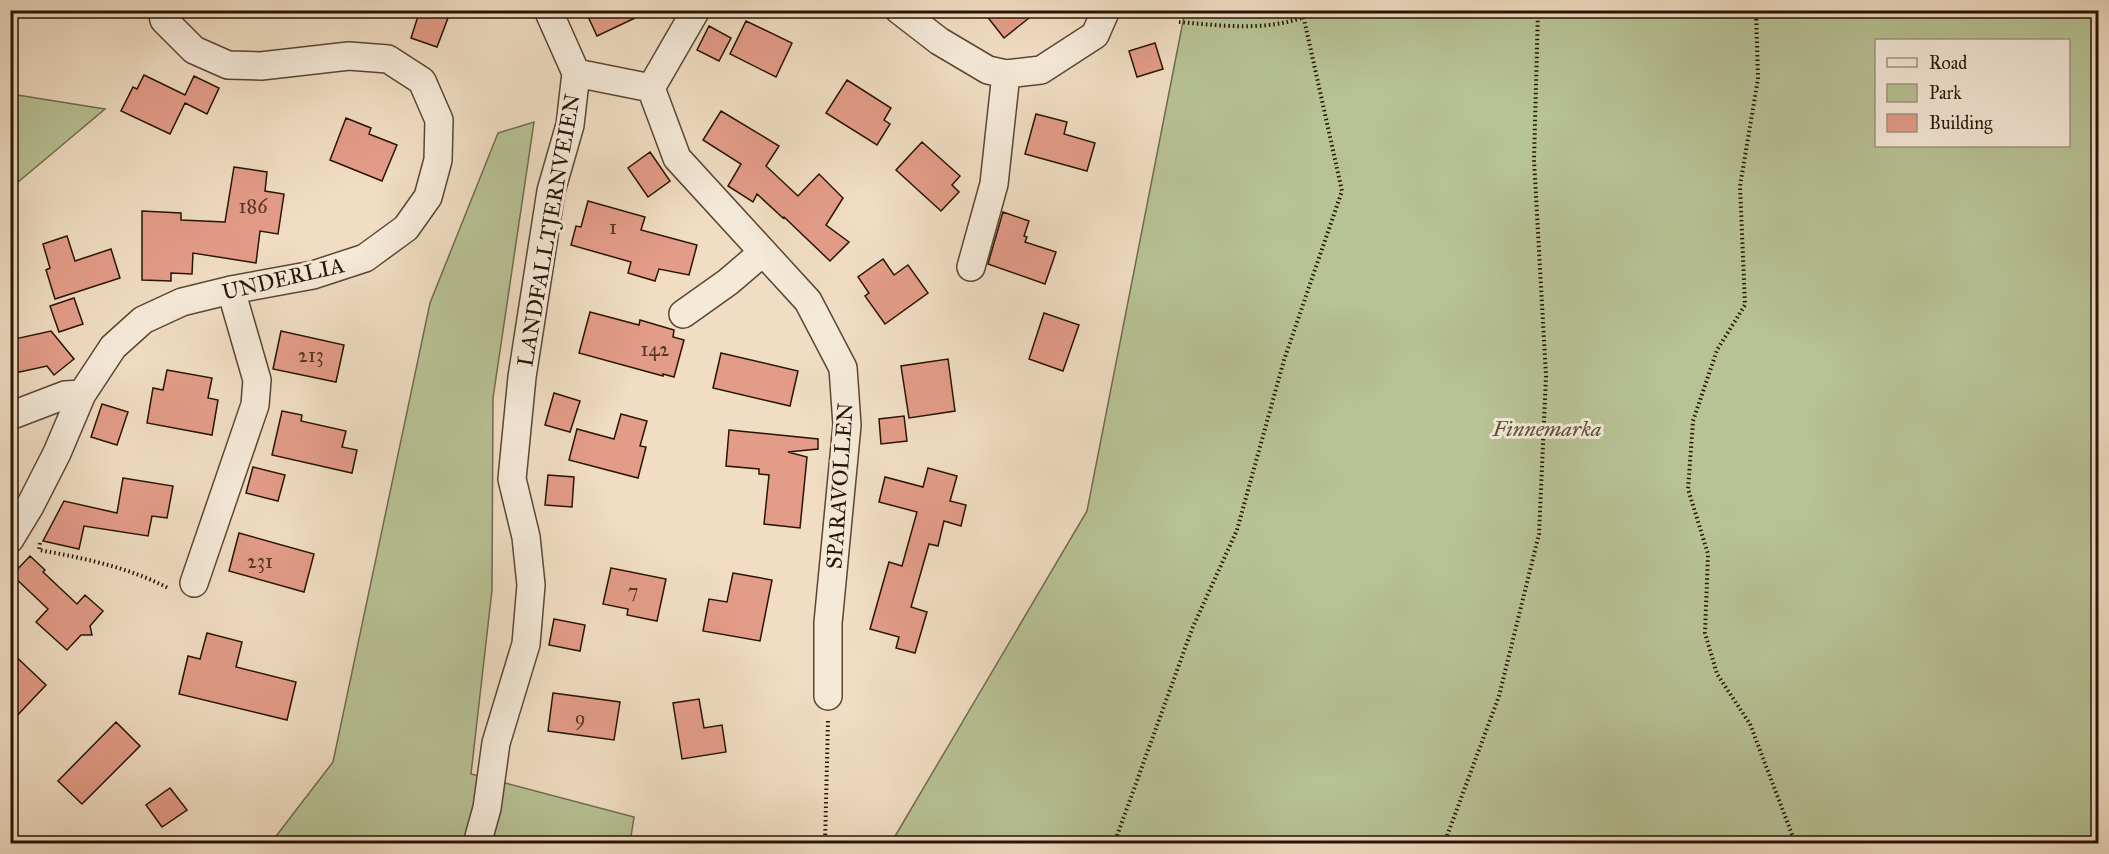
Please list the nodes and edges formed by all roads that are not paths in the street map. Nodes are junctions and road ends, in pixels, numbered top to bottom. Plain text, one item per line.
1 (162, 10) edge
2 (548, 10) edge
3 (696, 10) edge
4 (899, 10) edge
5 (1106, 10) edge
6 (576, 73) junction
7 (1006, 74) junction
8 (651, 88) junction
9 (763, 252) junction
10 (971, 267) dead end
11 (231, 290) junction
12 (683, 315) dead end
13 (82, 394) junction
14 (10, 416) edge
15 (10, 539) edge
16 (194, 583) road end
17 (828, 696) road end
18 (477, 843) edge

1 - 11 street, UNDERLIA
2 - 6 street, LANDFALLTJERNVEIEN
3 - 8 street
4 - 7 street
5 - 7 street
6 - 8 street
6 - 18 street, LANDFALLTJERNVEIEN
7 - 10 street
8 - 9 street, SPARAVOLLEN
9 - 12 street
9 - 17 street, SPARAVOLLEN
11 - 13 street, UNDERLIA
11 - 16 street
13 - 14 street
13 - 15 street, UNDERLIA

